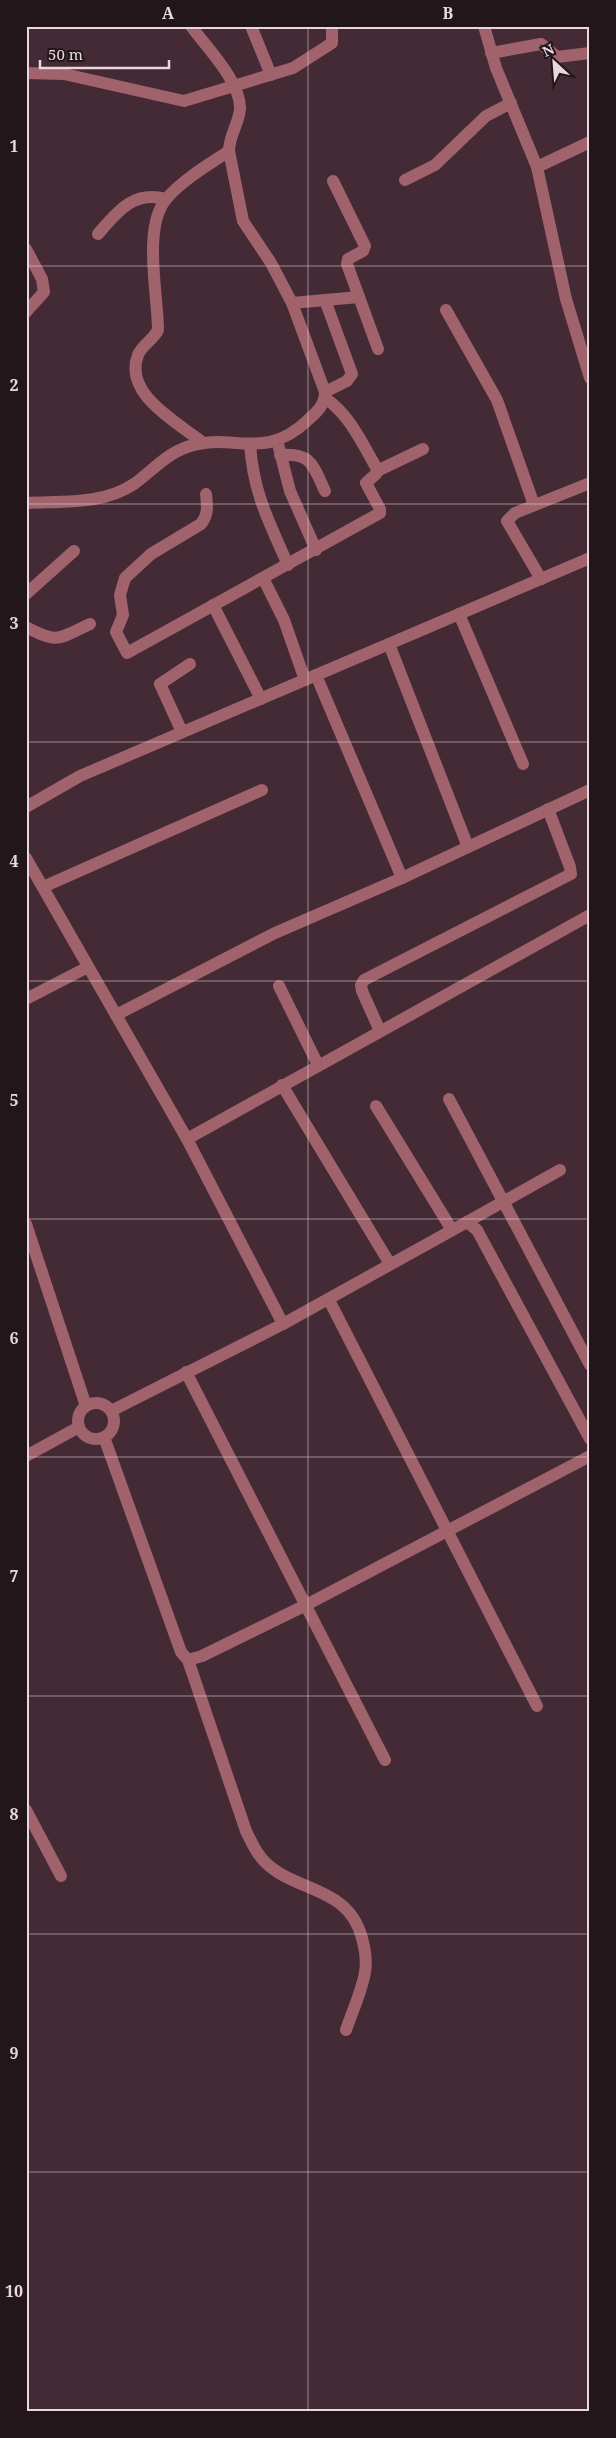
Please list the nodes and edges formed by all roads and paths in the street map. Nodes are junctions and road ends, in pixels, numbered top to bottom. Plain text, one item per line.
1 (191, 26) edge
2 (251, 26) edge
3 (332, 26) edge
4 (484, 26) edge
5 (491, 53) junction
6 (590, 53) edge
7 (26, 73) edge
8 (271, 75) junction
9 (235, 85) junction
10 (511, 103) junction
11 (590, 142) edge
12 (229, 151) junction
13 (537, 166) junction
14 (405, 180) dead end
15 (333, 181) dead end
16 (166, 199) junction
17 (98, 234) dead end
18 (26, 249) edge
19 (359, 297) junction
20 (325, 300) junction
21 (292, 303) junction
22 (446, 310) dead end
23 (26, 312) edge
24 (378, 349) dead end
25 (590, 378) edge
26 (325, 395) junction
27 (277, 440) junction
28 (202, 442) junction
29 (250, 444) junction
30 (424, 449) dead end
31 (280, 455) junction
32 (377, 471) junction
33 (590, 483) edge
34 (325, 491) dead end
35 (206, 494) dead end
36 (26, 503) edge
37 (534, 505) junction
38 (316, 550) junction
39 (74, 551) dead end
40 (590, 558) edge
41 (288, 565) junction
42 (263, 578) junction
43 (541, 579) junction
44 (26, 594) edge
45 (213, 605) junction
46 (458, 614) junction
47 (90, 624) dead end
48 (26, 627) edge
49 (389, 644) junction
50 (190, 664) dead end
51 (311, 678) junction
52 (261, 699) junction
53 (182, 732) junction
54 (523, 764) dead end
55 (262, 790) dead end
56 (590, 790) edge
57 (26, 807) edge
58 (548, 809) junction
59 (468, 847) junction
60 (26, 858) edge
61 (402, 878) junction
62 (43, 887) junction
63 (590, 916) edge
64 (88, 966) junction
65 (279, 986) dead end
66 (26, 999) edge
67 (116, 1015) junction
68 (380, 1031) junction
69 (318, 1065) junction
70 (282, 1085) junction
71 (449, 1099) dead end
72 (376, 1106) dead end
73 (187, 1139) junction
74 (560, 1170) dead end
75 (504, 1201) junction
76 (467, 1222) junction
77 (27, 1230) edge
78 (452, 1230) junction
79 (390, 1264) junction
80 (329, 1300) junction
81 (283, 1324) junction
82 (590, 1365) edge
83 (186, 1372) junction
84 (86, 1406) junction
85 (111, 1411) junction
86 (79, 1427) junction
87 (104, 1437) junction
88 (590, 1439) edge
89 (26, 1456) edge
90 (590, 1456) edge
91 (449, 1530) junction
92 (306, 1605) junction
93 (188, 1660) junction
94 (537, 1706) dead end
95 (385, 1760) dead end
96 (26, 1810) edge
97 (61, 1876) dead end
98 (346, 2030) dead end

1 - 9 street
2 - 8 street
3 - 8 street
4 - 5 street
5 - 6 street
5 - 10 street
7 - 9 street
8 - 9 street
9 - 12 street
10 - 13 street
10 - 14 street
11 - 13 street
12 - 16 street
12 - 21 street
13 - 25 street
15 - 19 street
16 - 17 street
16 - 28 street
18 - 23 street
19 - 20 street
19 - 24 street
20 - 21 street
20 - 26 street
21 - 26 street
22 - 37 street
26 - 27 street
26 - 32 street
27 - 29 street
27 - 31 street
28 - 29 street
28 - 36 street
29 - 41 street
30 - 32 street
31 - 34 street
31 - 38 street
32 - 38 street
33 - 37 street
35 - 45 street
37 - 43 street
38 - 41 street
39 - 44 street
40 - 43 street
41 - 42 street
42 - 45 street
42 - 51 street
43 - 46 street
45 - 52 street
46 - 49 street
46 - 54 street
47 - 48 street
49 - 51 street
49 - 59 street
50 - 53 street
51 - 52 street
51 - 61 street
52 - 53 street
53 - 57 street
55 - 62 street
56 - 58 street
58 - 59 street
58 - 68 street
59 - 61 street
60 - 62 street
61 - 67 street
62 - 64 street
63 - 68 street
64 - 66 street
64 - 67 street
65 - 69 street
67 - 73 street
68 - 69 street
69 - 70 street
70 - 73 street
70 - 79 street
71 - 75 street
72 - 78 street
73 - 81 street
74 - 75 street
75 - 76 street
75 - 82 street
76 - 78 street
76 - 88 street
77 - 84 street
78 - 79 street
79 - 80 street
80 - 81 street
80 - 91 street
81 - 83 street
83 - 85 street
83 - 92 street
84 - 85 street
84 - 86 street
85 - 87 street
86 - 87 street
86 - 89 street
87 - 93 street
90 - 91 street
91 - 92 street
91 - 94 street
92 - 93 street
92 - 95 street
93 - 98 street
96 - 97 street

